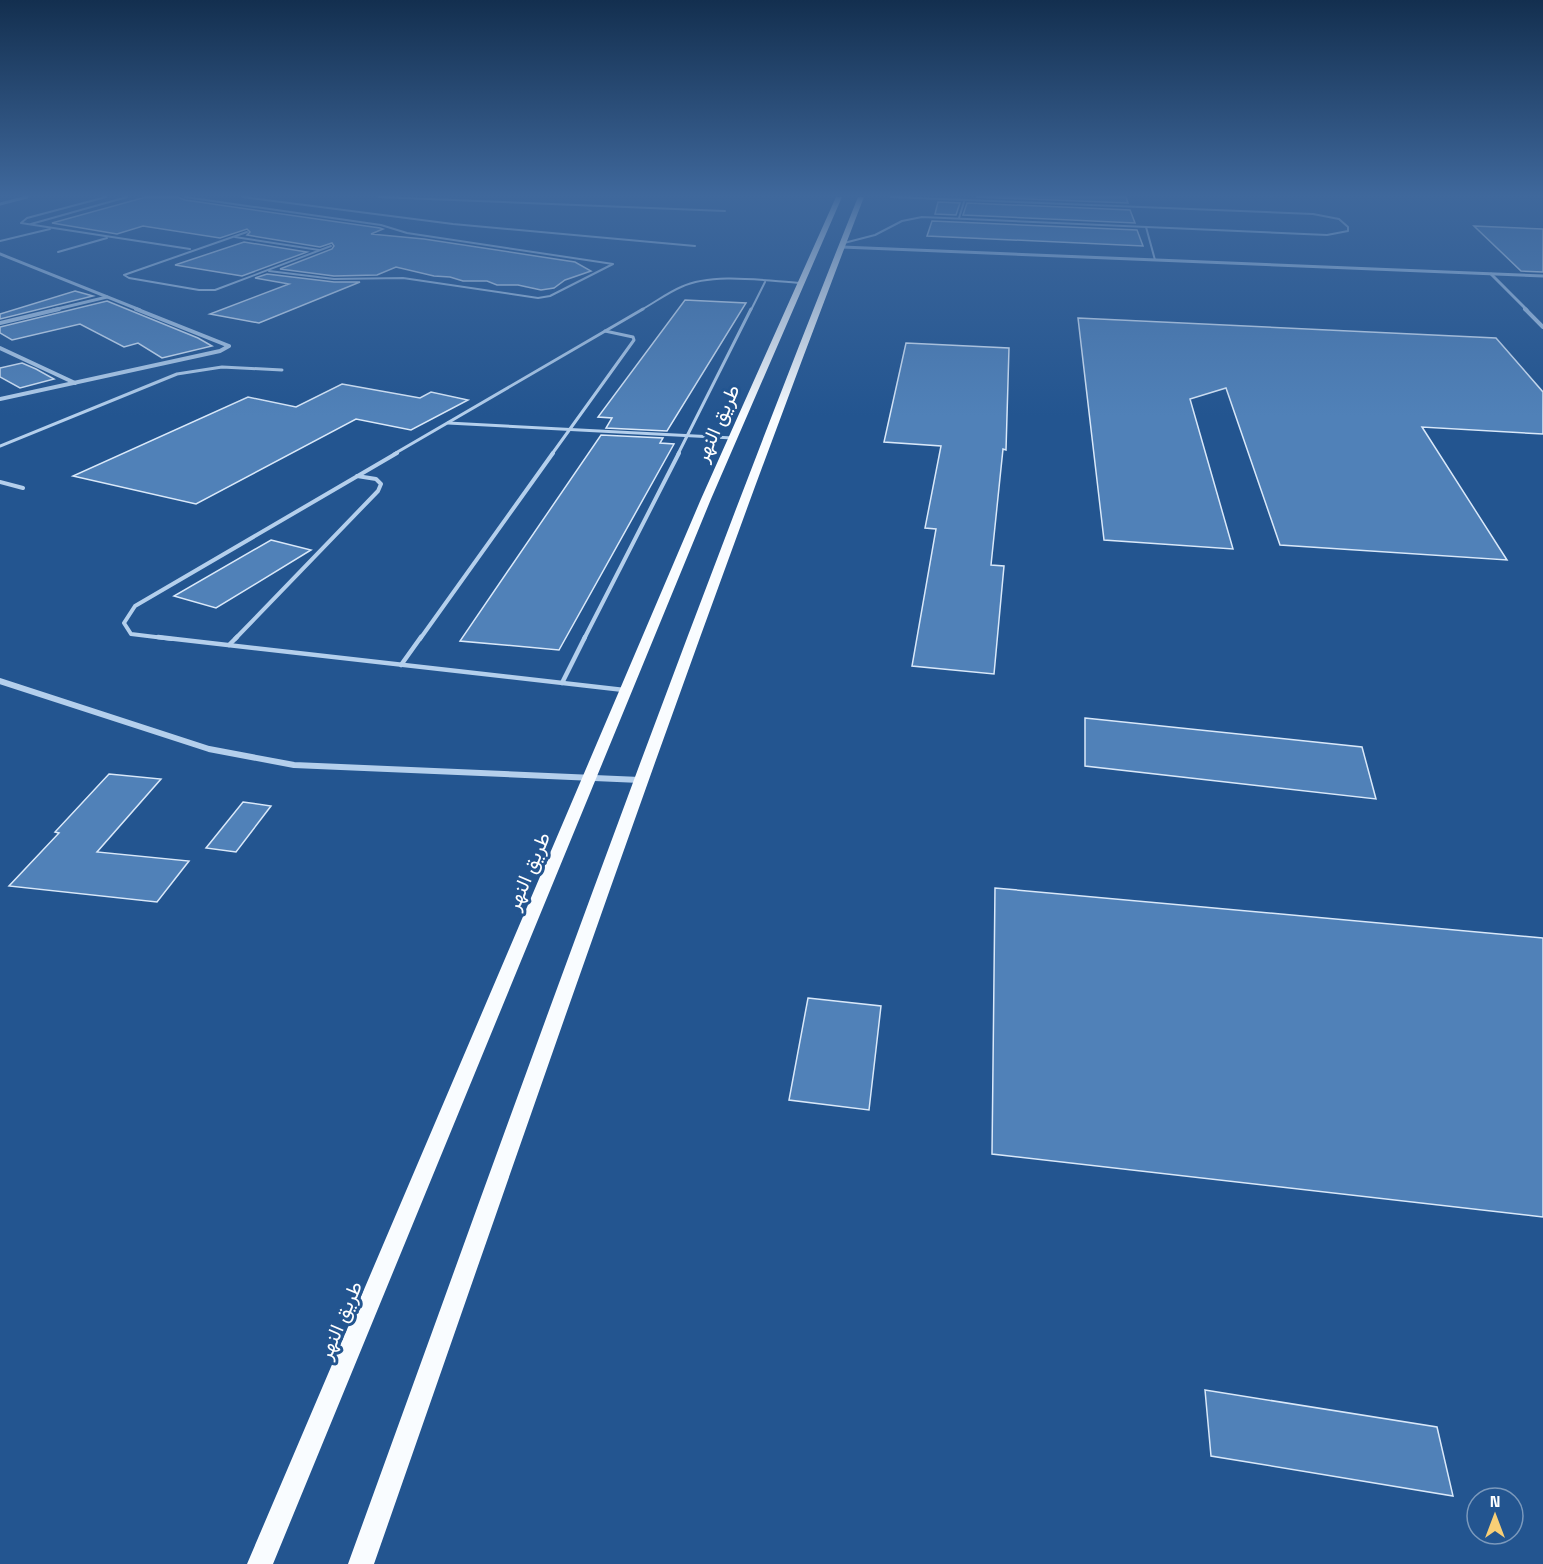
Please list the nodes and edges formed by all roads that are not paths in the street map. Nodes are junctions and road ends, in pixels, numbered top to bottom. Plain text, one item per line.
1 (40, 270) edge
2 (132, 270) edge
3 (602, 270) edge
4 (807, 270) edge
5 (833, 270) edge
6 (1395, 270) edge
7 (268, 271) joint
8 (1491, 274) junction
9 (1543, 276) edge
10 (765, 282) junction
11 (801, 283) junction
12 (108, 297) junction
13 (0, 323) edge
14 (1543, 327) edge
15 (605, 331) junction
16 (0, 348) edge
17 (282, 370) dead end
18 (75, 382) junction
19 (0, 399) edge
20 (447, 423) junction
21 (569, 430) junction
22 (687, 436) junction
23 (733, 438) junction
24 (0, 447) edge
25 (357, 476) junction
26 (0, 482) edge
27 (22, 488) dead end
28 (229, 645) junction
29 (400, 664) junction
30 (0, 681) edge
31 (562, 683) junction
32 (626, 690) junction
33 (590, 778) junction
34 (641, 780) junction
35 (260, 1564) edge
36 (361, 1564) edge

1 - 12 street
2 - 7 lane
3 - 7 lane
4 - 11 main road, طريق النهر
5 - 34 main road
6 - 8 street
8 - 9 street
8 - 14 street
10 - 11 lane
10 - 15 lane
10 - 22 lane
11 - 23 main road, طريق النهر
12 - 13 street
12 - 18 street
15 - 20 lane
15 - 21 lane
16 - 18 street
17 - 24 lane
18 - 19 street
20 - 21 lane
20 - 25 lane
21 - 22 lane
21 - 29 lane
22 - 23 lane
22 - 31 lane
23 - 32 main road, طريق النهر
25 - 28 lane
25 - 28 lane
26 - 27 lane
28 - 29 lane
29 - 31 lane
30 - 33 street
31 - 32 lane
32 - 33 main road, طريق النهر
33 - 34 street
33 - 35 main road, طريق النهر
34 - 36 main road

